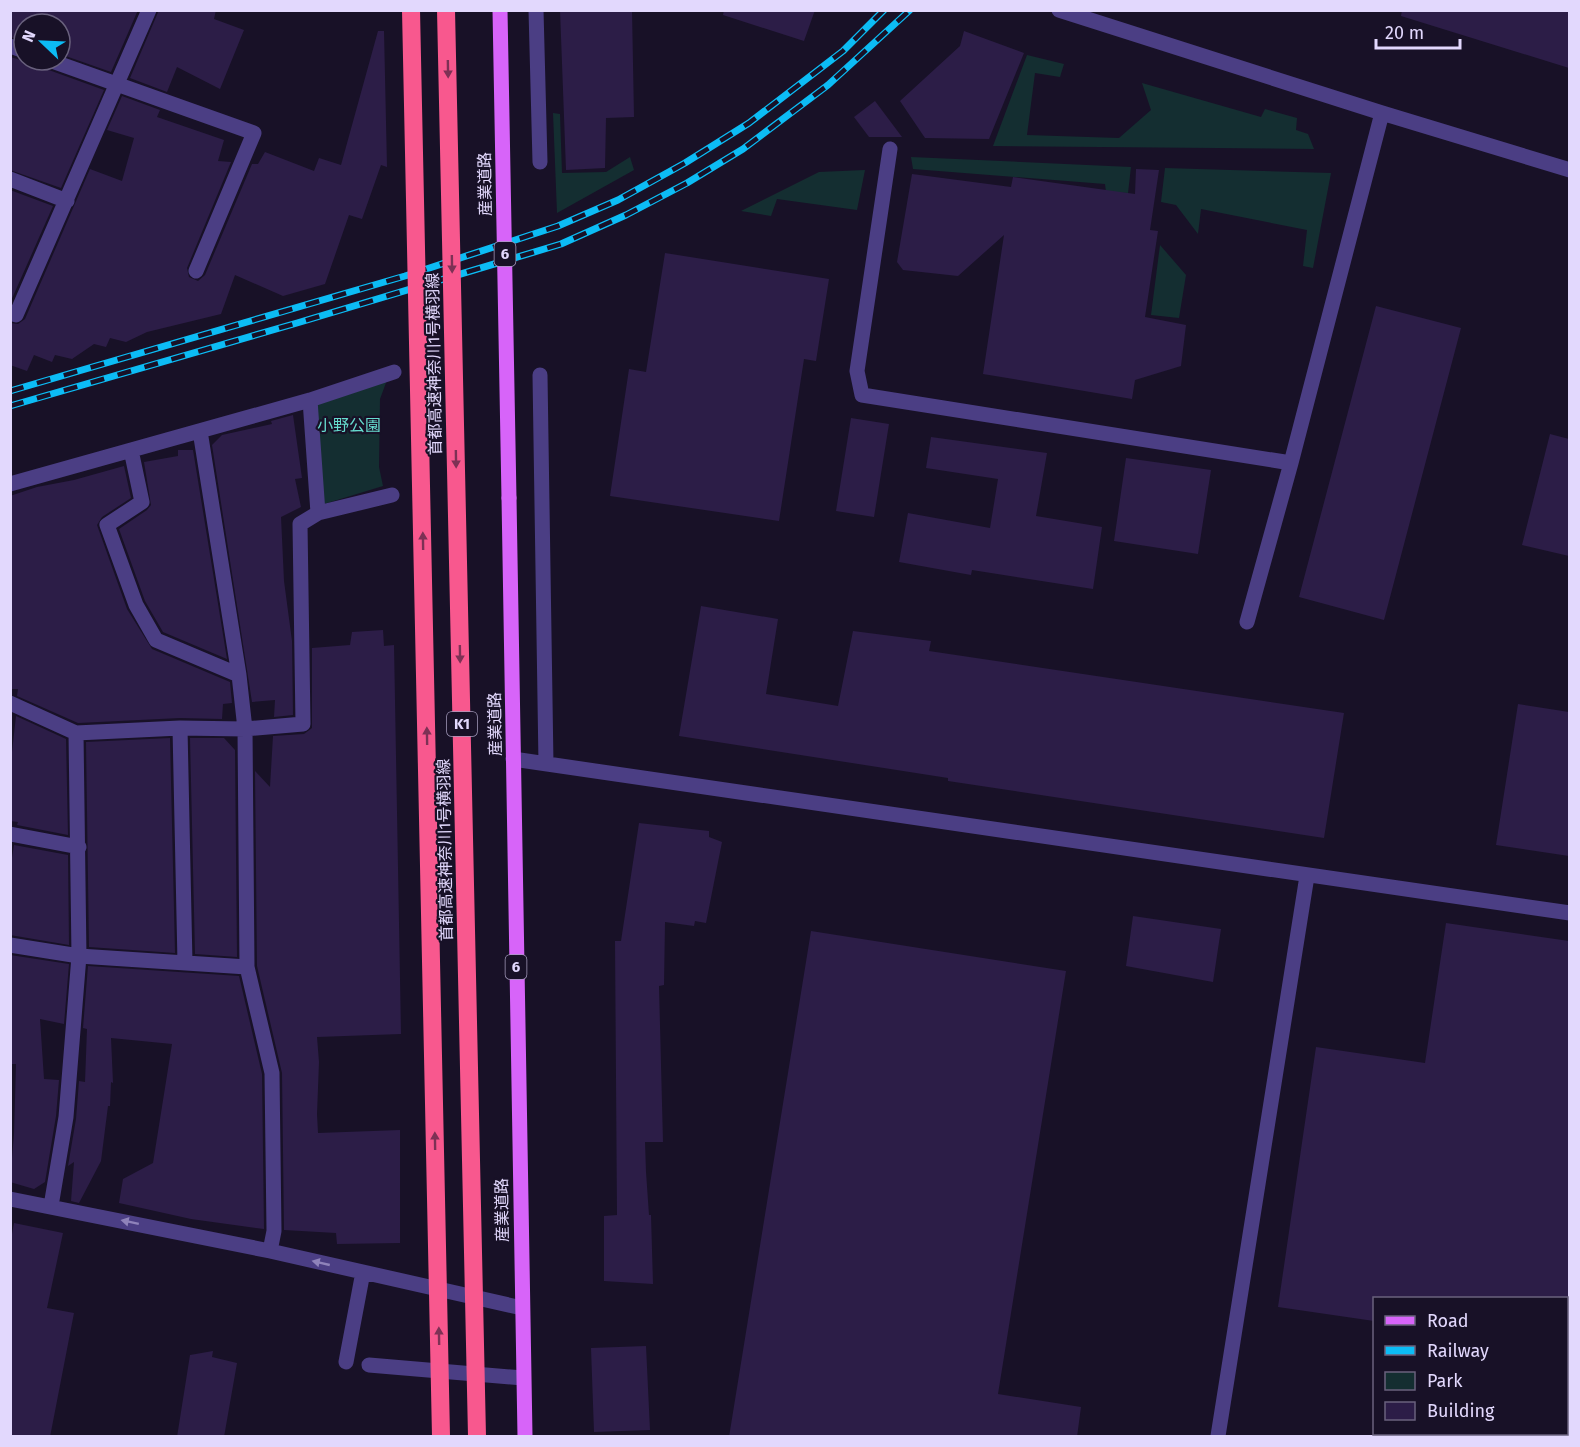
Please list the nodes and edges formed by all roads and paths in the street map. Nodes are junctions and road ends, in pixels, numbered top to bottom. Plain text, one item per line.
1 (149, 10) edge
2 (411, 10) edge
3 (447, 10) edge
4 (500, 10) edge
5 (536, 10) edge
6 (1059, 10) edge
7 (72, 68) edge
8 (117, 84) junction
9 (1382, 113) junction
10 (890, 149) dead end
11 (540, 162) dead end
12 (1569, 170) edge
13 (10, 179) edge
14 (67, 201) junction
15 (196, 271) dead end
16 (10, 313) edge
17 (394, 372) dead end
18 (540, 375) dead end
19 (310, 400) junction
20 (200, 431) junction
21 (131, 450) junction
22 (1291, 463) junction
23 (10, 484) edge
24 (392, 495) dead end
25 (318, 513) junction
26 (1247, 622) dead end
27 (239, 675) junction
28 (10, 703) edge
29 (180, 728) junction
30 (245, 729) junction
31 (76, 733) junction
32 (513, 759) junction
33 (546, 764) junction
34 (10, 834) edge
35 (79, 847) junction
36 (1307, 876) junction
37 (1569, 913) edge
38 (10, 945) edge
39 (79, 956) junction
40 (185, 963) junction
41 (247, 967) junction
42 (10, 1199) edge
43 (51, 1206) junction
44 (270, 1251) junction
45 (363, 1272) junction
46 (522, 1308) junction
47 (346, 1362) dead end
48 (369, 1365) dead end
49 (523, 1378) junction
50 (441, 1437) edge
51 (477, 1437) edge
52 (525, 1437) edge
53 (1218, 1437) edge

1 - 8 street
50 -> 2 highway, 首都高速神奈川1号横羽線 / K1, bridge
3 -> 51 highway, 首都高速神奈川1号横羽線 / K1, bridge
4 - 32 main road, 産業道路 / 6, bridge
5 - 11 street
6 - 9 street
7 - 8 street
8 - 14 street
8 - 15 street
9 - 12 street
9 - 22 street
10 - 22 street
13 - 14 street
14 - 16 street
17 - 19 street
18 - 33 street
19 - 20 street
19 - 25 street
20 - 21 street
20 - 27 street
21 - 23 street
21 - 27 street
22 - 26 street
24 - 25 street
25 - 30 street
27 - 30 street
28 - 31 street
29 - 30 street
29 - 31 street
29 - 40 street
30 - 41 street
31 - 35 street
32 - 33 street
32 - 46 main road, 産業道路 / 6
33 - 36 street
34 - 35 street
35 - 39 street
36 - 37 street
36 - 53 street
38 - 39 street
39 - 40 street
39 - 43 street
40 - 41 street
41 - 44 street
42 - 43 street
44 -> 43 street
45 -> 44 street
45 - 46 street
45 - 47 street
46 - 49 main road, 産業道路 / 6
48 - 49 street
49 - 52 main road, 産業道路 / 6

